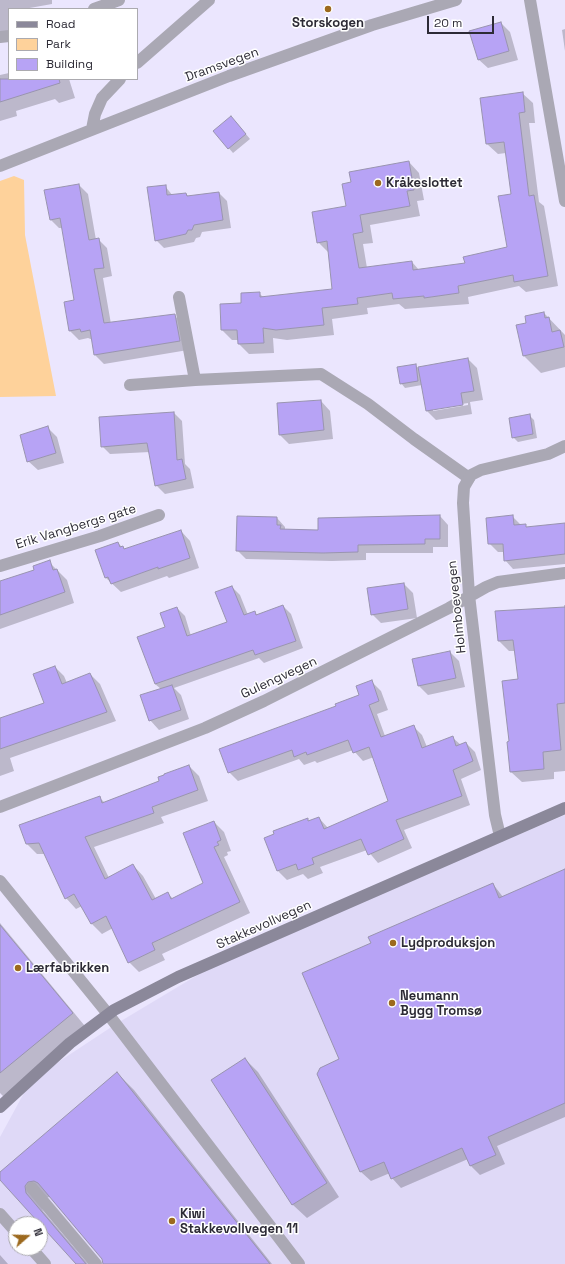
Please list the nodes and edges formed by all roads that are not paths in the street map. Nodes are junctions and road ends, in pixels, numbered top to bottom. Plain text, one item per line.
1 (119, 0) edge
2 (209, 0) edge
3 (456, 0) edge
4 (530, 0) edge
5 (97, 8) edge
6 (138, 63) edge
7 (119, 80) edge
8 (92, 129) junction
9 (0, 166) edge
10 (565, 201) edge
11 (179, 297) dead end
12 (195, 380) junction
13 (130, 385) dead end
14 (565, 446) edge
15 (469, 478) junction
16 (160, 515) dead end
17 (0, 566) edge
18 (565, 573) edge
19 (469, 595) junction
20 (0, 807) edge
21 (565, 808) edge
22 (500, 836) junction
23 (0, 880) edge
24 (108, 1014) junction
25 (0, 1107) edge
26 (32, 1188) dead end
27 (0, 1214) edge
28 (8, 1223) edge
29 (38, 1256) edge
30 (45, 1264) edge
31 (96, 1264) edge
32 (299, 1264) edge

1 - 5 street
2 - 6 street
3 - 8 street, Dramsvegen
4 - 10 street
7 - 8 street
8 - 9 street, Dramsvegen
11 - 12 street
12 - 13 street
12 - 15 street
14 - 15 street
15 - 19 street, Holmboevegen
16 - 17 street, Erik Vangbergs gate
18 - 19 street, Gulengvegen
19 - 20 street, Gulengvegen
19 - 22 street, Holmboevegen
21 - 22 street, Stakkevollvegen
22 - 24 street, Stakkevollvegen
23 - 24 street
24 - 25 street, Stakkevollvegen
24 - 32 street
26 - 31 street
27 - 28 street
29 - 30 street

